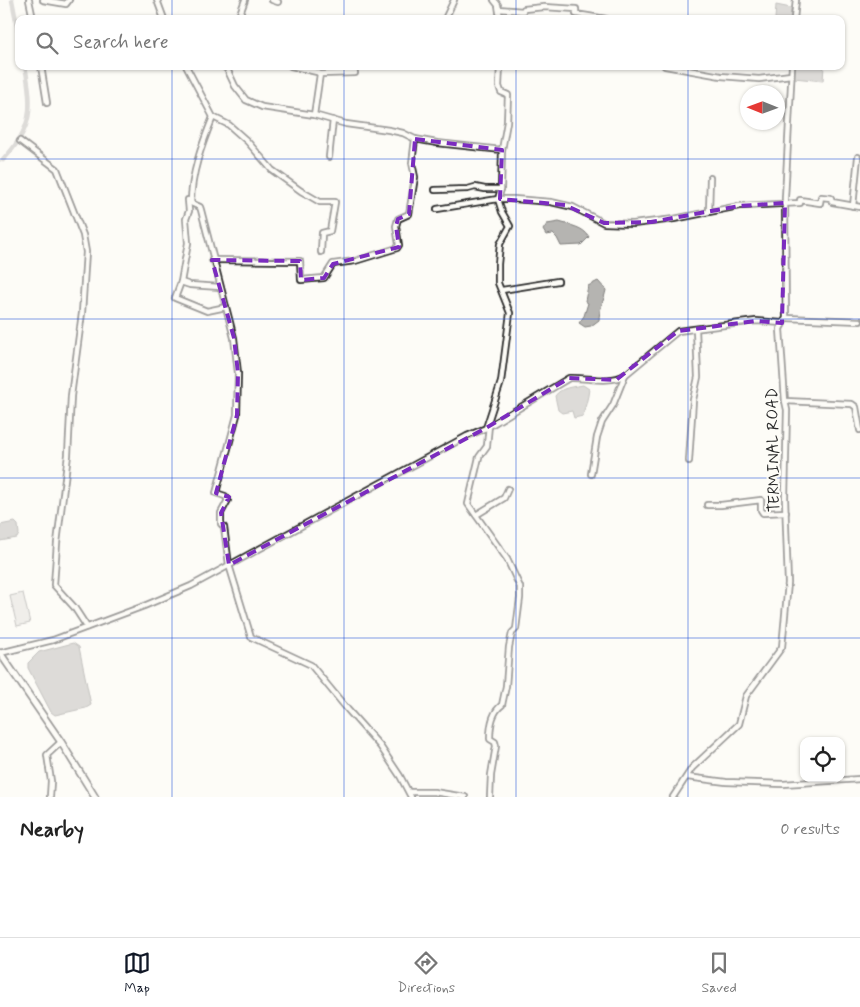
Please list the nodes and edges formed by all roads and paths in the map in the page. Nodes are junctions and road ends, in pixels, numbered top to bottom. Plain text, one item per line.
1 (30, 0) edge
2 (43, 0) edge
3 (69, 0) edge
4 (157, 0) edge
5 (245, 0) edge
6 (454, 0) edge
7 (494, 0) edge
8 (796, 0) edge
9 (499, 9) junction
10 (32, 15) edge
11 (163, 15) edge
12 (239, 15) edge
13 (447, 15) edge
14 (500, 15) edge
15 (582, 15) edge
16 (794, 15) edge
17 (42, 70) edge
18 (188, 70) edge
19 (227, 70) edge
20 (308, 70) edge
21 (500, 70) edge
22 (687, 70) edge
23 (792, 70) edge
24 (355, 72) dead end
25 (320, 74) junction
26 (791, 75) junction
27 (47, 103) dead end
28 (213, 116) junction
29 (314, 116) junction
30 (333, 120) junction
31 (415, 139) junction
32 (20, 141) dead end
33 (502, 150) junction
34 (329, 157) dead end
35 (858, 157) dead end
36 (710, 178) dead end
37 (500, 188) junction
38 (435, 190) dead end
39 (191, 198) junction
40 (498, 199) junction
41 (785, 203) junction
42 (854, 206) junction
43 (860, 207) edge
44 (437, 209) dead end
45 (710, 211) junction
46 (321, 252) dead end
47 (212, 260) junction
48 (558, 280) dead end
49 (181, 282) junction
50 (220, 287) junction
51 (502, 290) junction
52 (226, 307) junction
53 (786, 318) junction
54 (860, 321) edge
55 (782, 323) junction
56 (696, 329) junction
57 (625, 375) junction
58 (785, 401) junction
59 (488, 427) junction
60 (860, 430) edge
61 (689, 461) dead end
62 (591, 474) dead end
63 (508, 489) dead end
64 (707, 505) dead end
65 (786, 512) junction
66 (476, 515) junction
67 (229, 565) junction
68 (87, 627) junction
69 (0, 653) edge
70 (61, 742) junction
71 (687, 777) junction
72 (860, 778) edge
73 (410, 794) edge
74 (50, 797) edge
75 (95, 797) edge
76 (466, 797) edge
77 (490, 797) edge
78 (673, 797) edge

1 - 10 street
2 - 3 street
4 - 11 street
5 - 12 street
6 - 13 street
7 - 9 street
8 - 16 street
9 - 14 street
9 - 15 street
17 - 27 street
18 - 28 street
19 - 29 street
20 - 25 street
21 - 33 street
22 - 26 street
23 - 26 street
24 - 25 street
25 - 29 street
26 - 41 street
28 - 39 street
28 - 46 street
29 - 30 street
30 - 31 street
30 - 34 street
31 - 33 street
31 - 47 street
32 - 68 street
33 - 37 street
35 - 42 street
36 - 45 street
37 - 38 street
37 - 40 street
39 - 47 street
39 - 49 street
40 - 44 street
40 - 45 street
40 - 51 street
41 - 42 street
41 - 45 street
41 - 53 street
42 - 43 street
47 - 50 street
48 - 51 street
49 - 50 street
49 - 52 street
50 - 52 street
51 - 59 street
52 - 67 street
53 - 54 street
53 - 55 street
55 - 56 street
55 - 58 street, TERMINAL ROAD
56 - 57 street
56 - 61 street
57 - 59 street
57 - 62 street
58 - 60 street
58 - 65 street, TERMINAL ROAD
59 - 66 street
59 - 67 street
63 - 66 street
64 - 65 street
65 - 71 street, TERMINAL ROAD
66 - 77 street
67 - 68 street
67 - 73 street
68 - 69 street
69 - 70 street
70 - 74 street
70 - 75 street
71 - 72 street
71 - 78 street, TERMINAL ROAD
73 - 76 street

